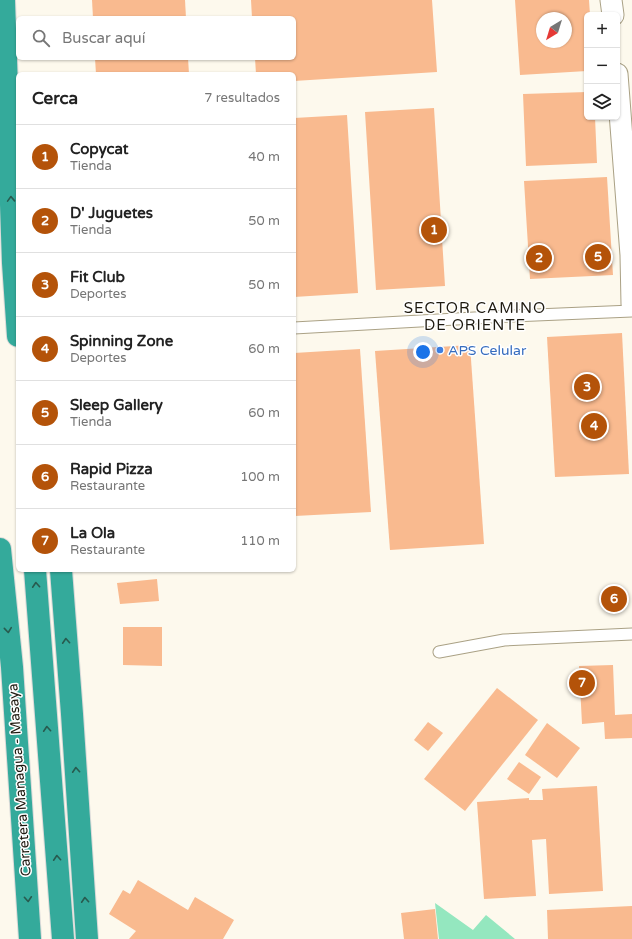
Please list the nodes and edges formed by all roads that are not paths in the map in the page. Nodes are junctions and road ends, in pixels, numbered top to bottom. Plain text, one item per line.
1 (4, 0) edge
2 (611, 0) edge
3 (612, 12) edge
4 (7, 69) junction
5 (618, 84) edge
6 (16, 133) edge
7 (632, 304) edge
8 (16, 307) edge
9 (632, 311) edge
10 (296, 328) edge
11 (0, 549) edge
12 (35, 572) edge
13 (60, 572) edge
14 (632, 634) edge
15 (439, 652) dead end
16 (30, 939) edge
17 (63, 939) edge
18 (87, 939) edge

1 - 4 highway
2 - 3 street
4 - 6 highway
8 -> 4 highway
5 - 7 street
9 - 10 lane
11 -> 16 highway, Carretera Managua - Masaya
17 -> 12 highway
18 -> 13 highway
14 - 15 lane

